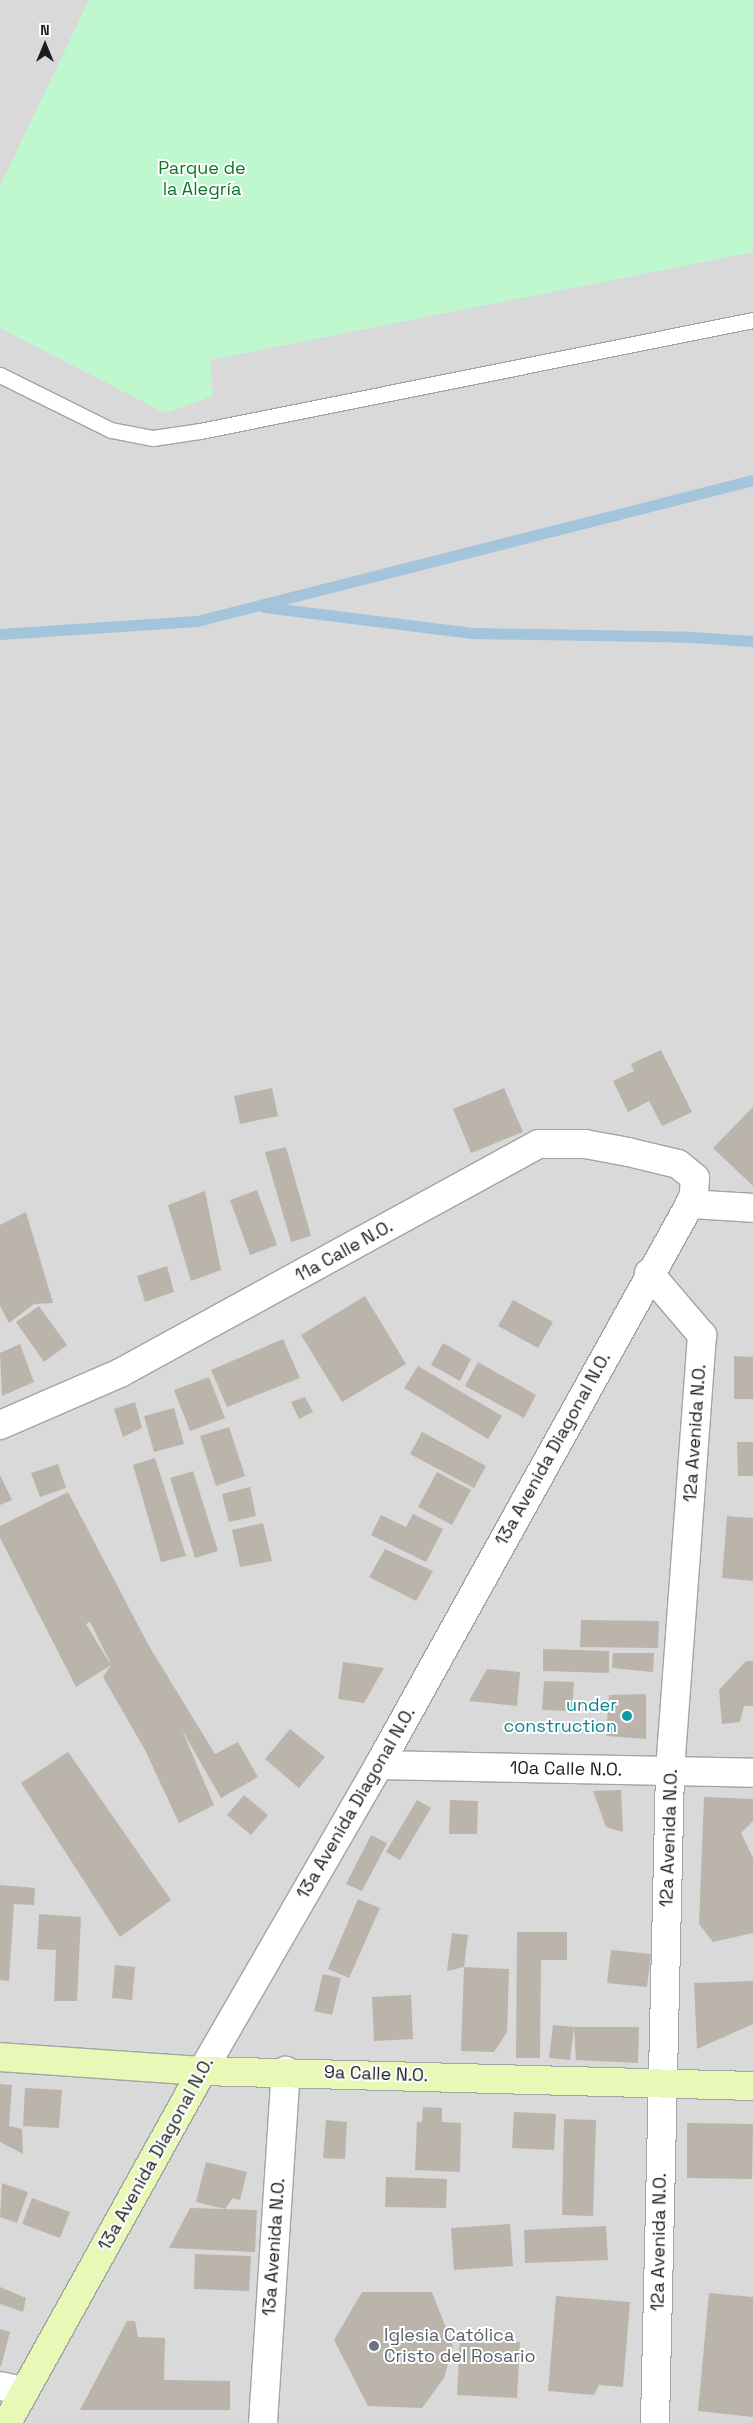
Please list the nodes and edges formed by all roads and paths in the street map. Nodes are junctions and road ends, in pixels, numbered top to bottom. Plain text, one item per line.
1 (753, 320) edge
2 (0, 376) edge
3 (692, 1191) junction
4 (753, 1208) edge
5 (649, 1272) junction
6 (0, 1425) edge
7 (379, 1765) junction
8 (670, 1771) junction
9 (753, 1773) edge
10 (0, 2056) edge
11 (202, 2070) junction
12 (286, 2070) junction
13 (663, 2084) junction
14 (753, 2086) edge
15 (12, 2389) edge
16 (7, 2423) edge
17 (263, 2423) edge
18 (655, 2423) edge

1 - 2 lane
3 - 4 street
3 - 5 street, 13a Avenida Diagonal N.O.
3 - 6 street, 11a Calle N.O.
5 - 7 street, 13a Avenida Diagonal N.O.
5 - 8 street, 12a Avenida N.O.
7 - 8 street, 10a Calle N.O.
7 - 11 street, 13a Avenida Diagonal N.O.
8 - 9 street, 10a Calle N.O.
8 - 13 street, 12a Avenida N.O.
10 - 11 street, 9a Calle N.O.
11 - 12 street, 9a Calle N.O.
11 - 15 street, 13a Avenida Diagonal N.O.
12 - 13 street, 9a Calle N.O.
12 - 17 street, 13a Avenida N.O.
13 - 14 street, 9a Calle N.O.
13 - 18 street, 12a Avenida N.O.
15 - 16 street, 13a Avenida Diagonal N.O.

